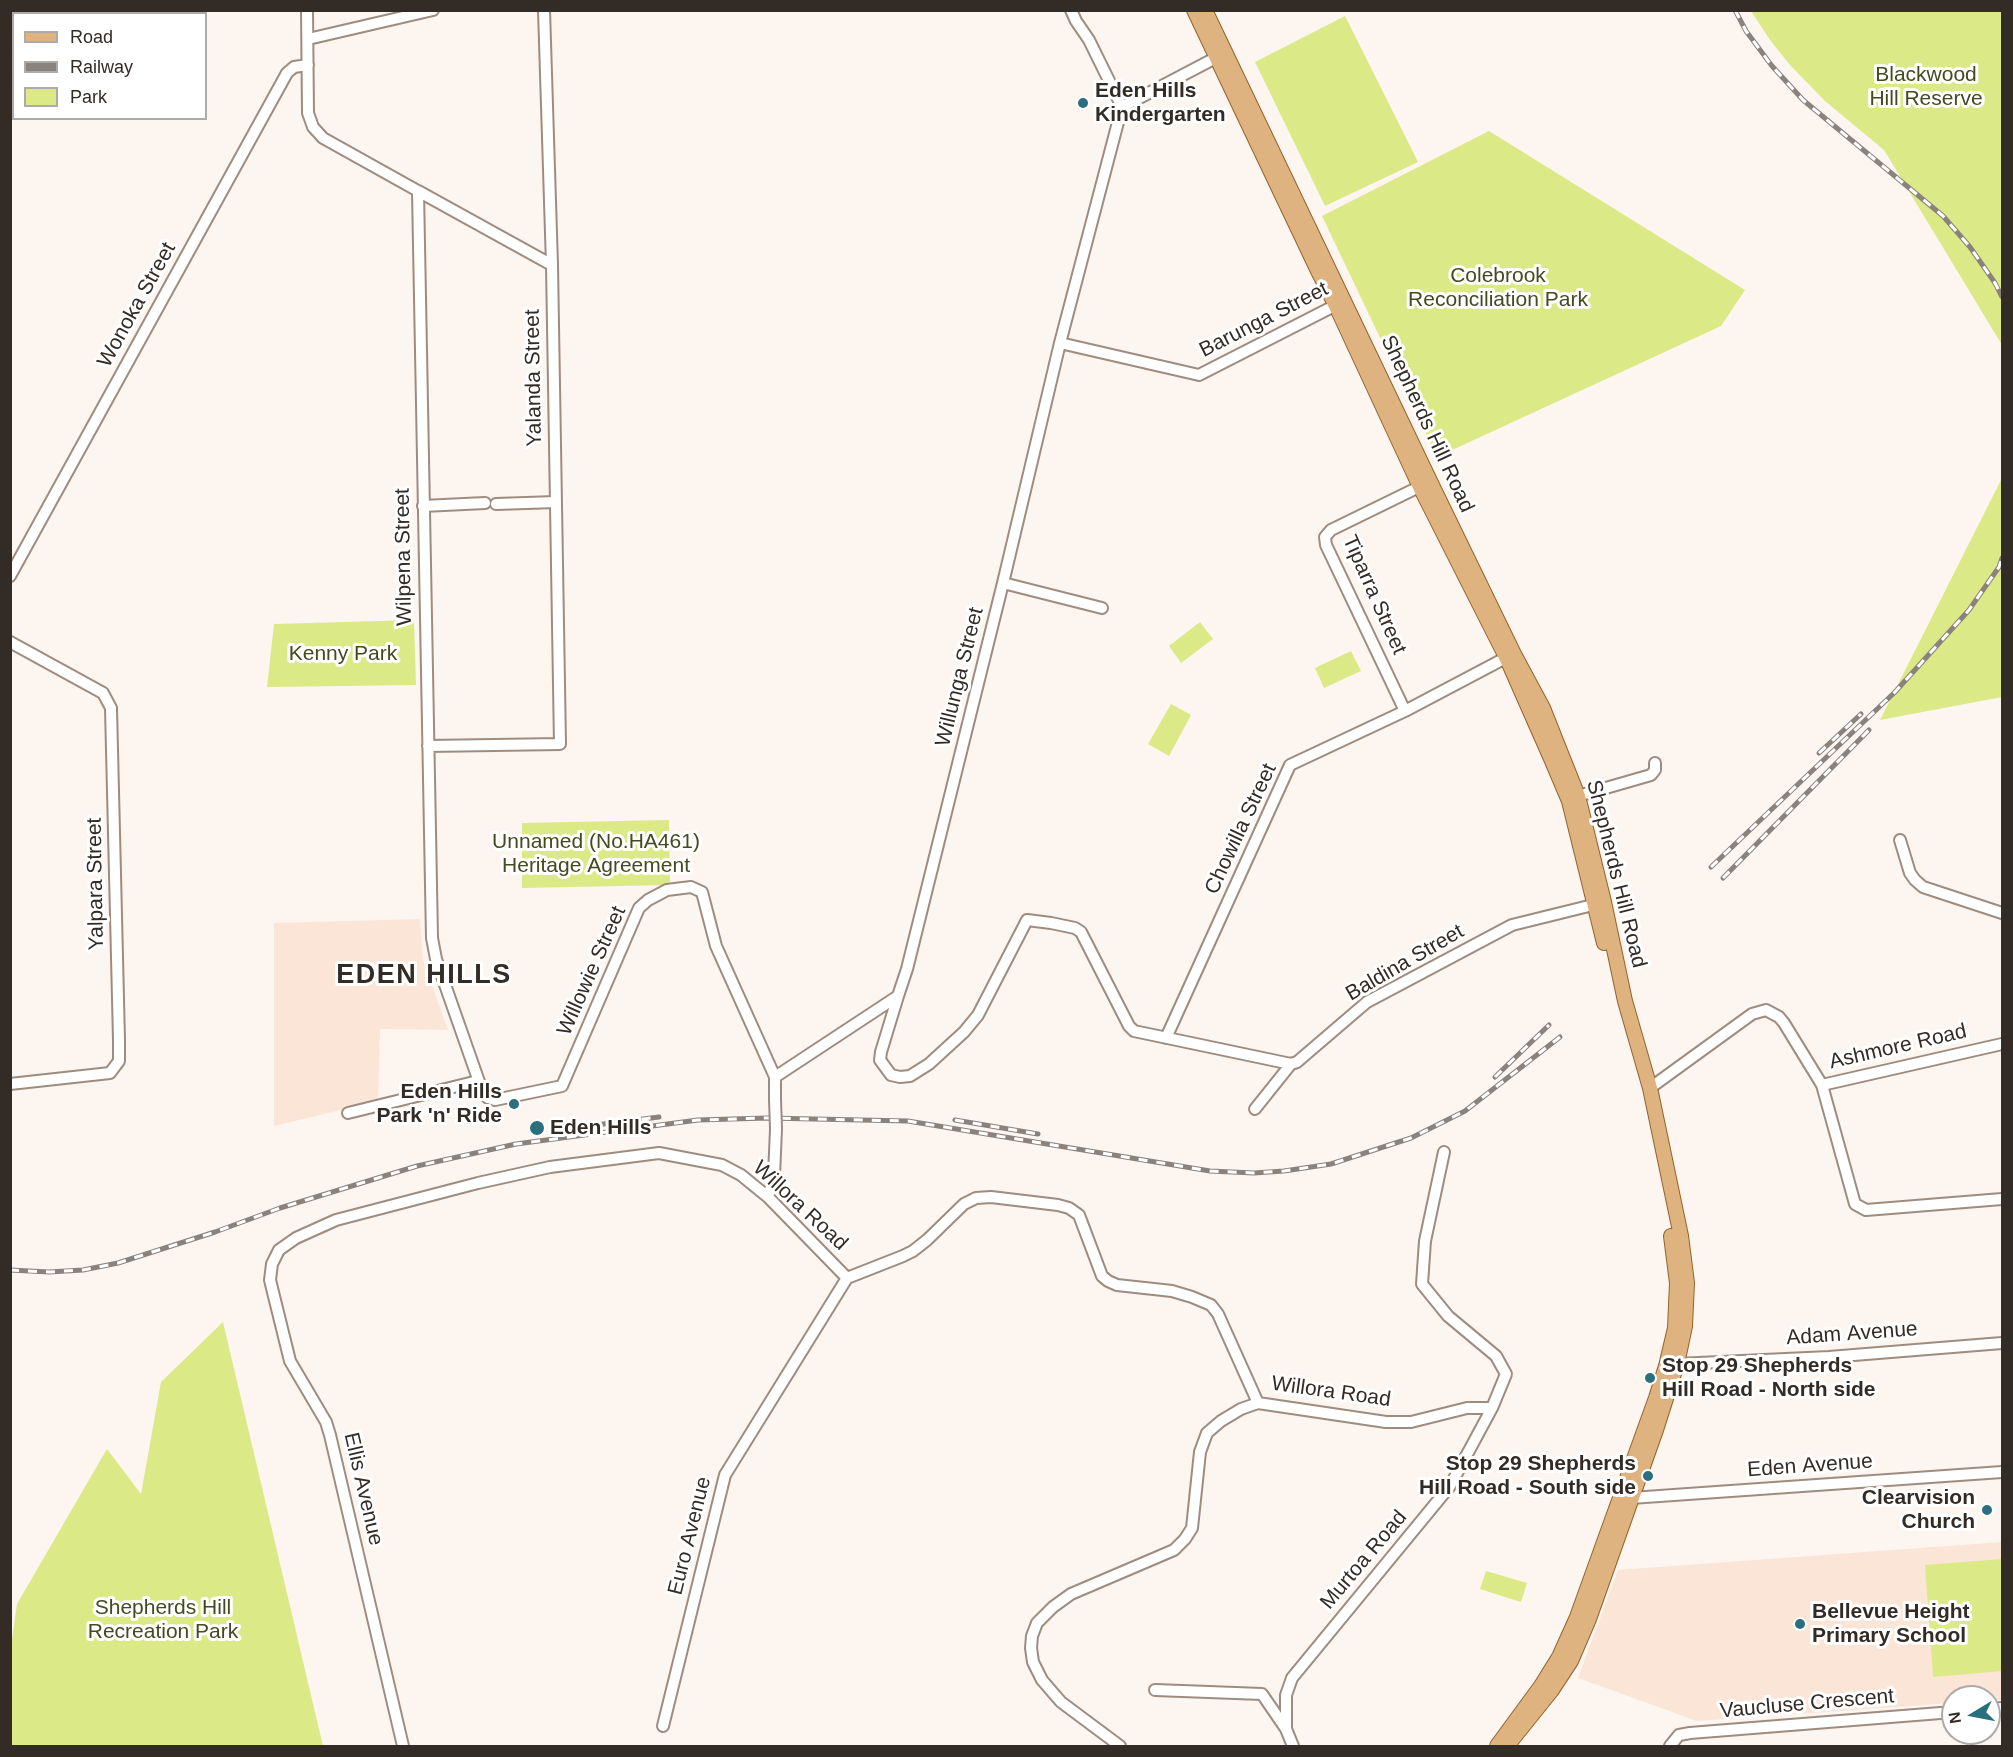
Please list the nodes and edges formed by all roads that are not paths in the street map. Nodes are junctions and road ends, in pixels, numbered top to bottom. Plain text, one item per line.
1 (308, 10) edge
2 (433, 10) edge
3 (544, 10) edge
4 (1071, 10) edge
5 (1194, 10) edge
6 (1205, 10) edge
7 (308, 39) junction
8 (1221, 55) junction
9 (308, 65) junction
10 (1122, 106) junction
11 (418, 191) junction
12 (552, 265) junction
13 (1341, 303) junction
14 (1060, 343) junction
15 (1425, 484) junction
16 (555, 502) junction
17 (423, 506) junction
18 (10, 576) edge
19 (1003, 583) junction
20 (1102, 608) dead end
21 (10, 642) edge
22 (1510, 656) junction
23 (1405, 711) junction
24 (428, 746) junction
25 (1655, 763) dead end
26 (1578, 796) junction
27 (1900, 840) dead end
28 (1600, 903) junction
29 (2002, 913) edge
30 (898, 996) junction
31 (1166, 1038) junction
32 (2002, 1044) edge
33 (1291, 1064) junction
34 (775, 1077) junction
35 (478, 1081) junction
36 (10, 1084) edge
37 (1822, 1085) junction
38 (1650, 1088) junction
39 (483, 1093) joint
40 (1255, 1109) dead end
41 (348, 1113) dead end
42 (1444, 1152) dead end
43 (768, 1197) junction
44 (2002, 1199) edge
45 (279, 1250) joint
46 (847, 1278) junction
47 (2002, 1342) edge
48 (1672, 1363) junction
49 (1258, 1403) junction
50 (1492, 1408) junction
51 (2002, 1472) edge
52 (1626, 1496) junction
53 (1155, 1690) dead end
54 (1941, 1713) edge
55 (663, 1726) dead end
56 (1286, 1730) junction
57 (403, 1746) edge
58 (1119, 1746) edge
59 (1293, 1746) edge
60 (1497, 1746) edge
61 (1507, 1746) edge
62 (1670, 1746) edge

1 - 7 street
2 - 7 street
3 - 12 street, Yalanda Street
4 - 10 street
5 - 8 main road, Shepherds Hill Road
6 - 8 main road, Shepherds Hill Road
7 - 9 street
8 - 10 street
8 - 13 main road, Shepherds Hill Road
9 - 11 street
9 - 18 street, Wonoka Street
10 - 14 street, Willunga Street
11 - 12 street
11 - 17 street, Wilpena Street
12 - 16 street, Yalanda Street
13 - 14 street, Barunga Street
13 - 15 main road, Shepherds Hill Road
14 - 19 street, Willunga Street
15 - 22 main road, Shepherds Hill Road
15 - 23 street, Tiparra Street
16 - 17 street
16 - 24 street, Yalanda Street
17 - 24 street, Wilpena Street
19 - 20 street
19 - 30 street, Willunga Street
21 - 36 street, Yalpara Street
22 - 23 street, Chowilla Street
22 - 26 main road, Shepherds Hill Road
22 - 28 main road, Shepherds Hill Road
23 - 31 street, Chowilla Street
24 - 35 street, Wilpena Street
25 - 26 street
26 - 28 main road, Shepherds Hill Road
27 - 29 street
28 - 33 street, Baldina Street
28 - 38 main road, Shepherds Hill Road
28 - 48 main road, Shepherds Hill Road
30 - 31 street, Willunga Street
30 - 34 street
31 - 33 street
32 - 37 street, Ashmore Road
33 - 40 street, Baldina Street
34 - 39 street, Willowie Street
34 - 43 street, bridge
35 - 39 street, Wilpena Street
35 - 41 street
37 - 38 street, Ashmore Road
37 - 44 street
38 - 48 main road, Shepherds Hill Road
42 - 50 street, Murtoa Road
43 - 45 street, Willora Road
43 - 46 street, Willora Road
45 - 57 street, Ellis Avenue
46 - 49 street, Willora Road
46 - 55 street, Euro Avenue
47 - 48 street, Adam Avenue
48 - 52 main road, Shepherds Hill Road
49 - 50 street, Willora Road
49 - 58 street
50 - 56 street, Murtoa Road
51 - 52 street, Eden Avenue
52 - 60 main road, Shepherds Hill Road
52 - 61 main road, Shepherds Hill Road
53 - 56 street
54 - 62 street, Vaucluse Crescent
56 - 59 street, Murtoa Road

